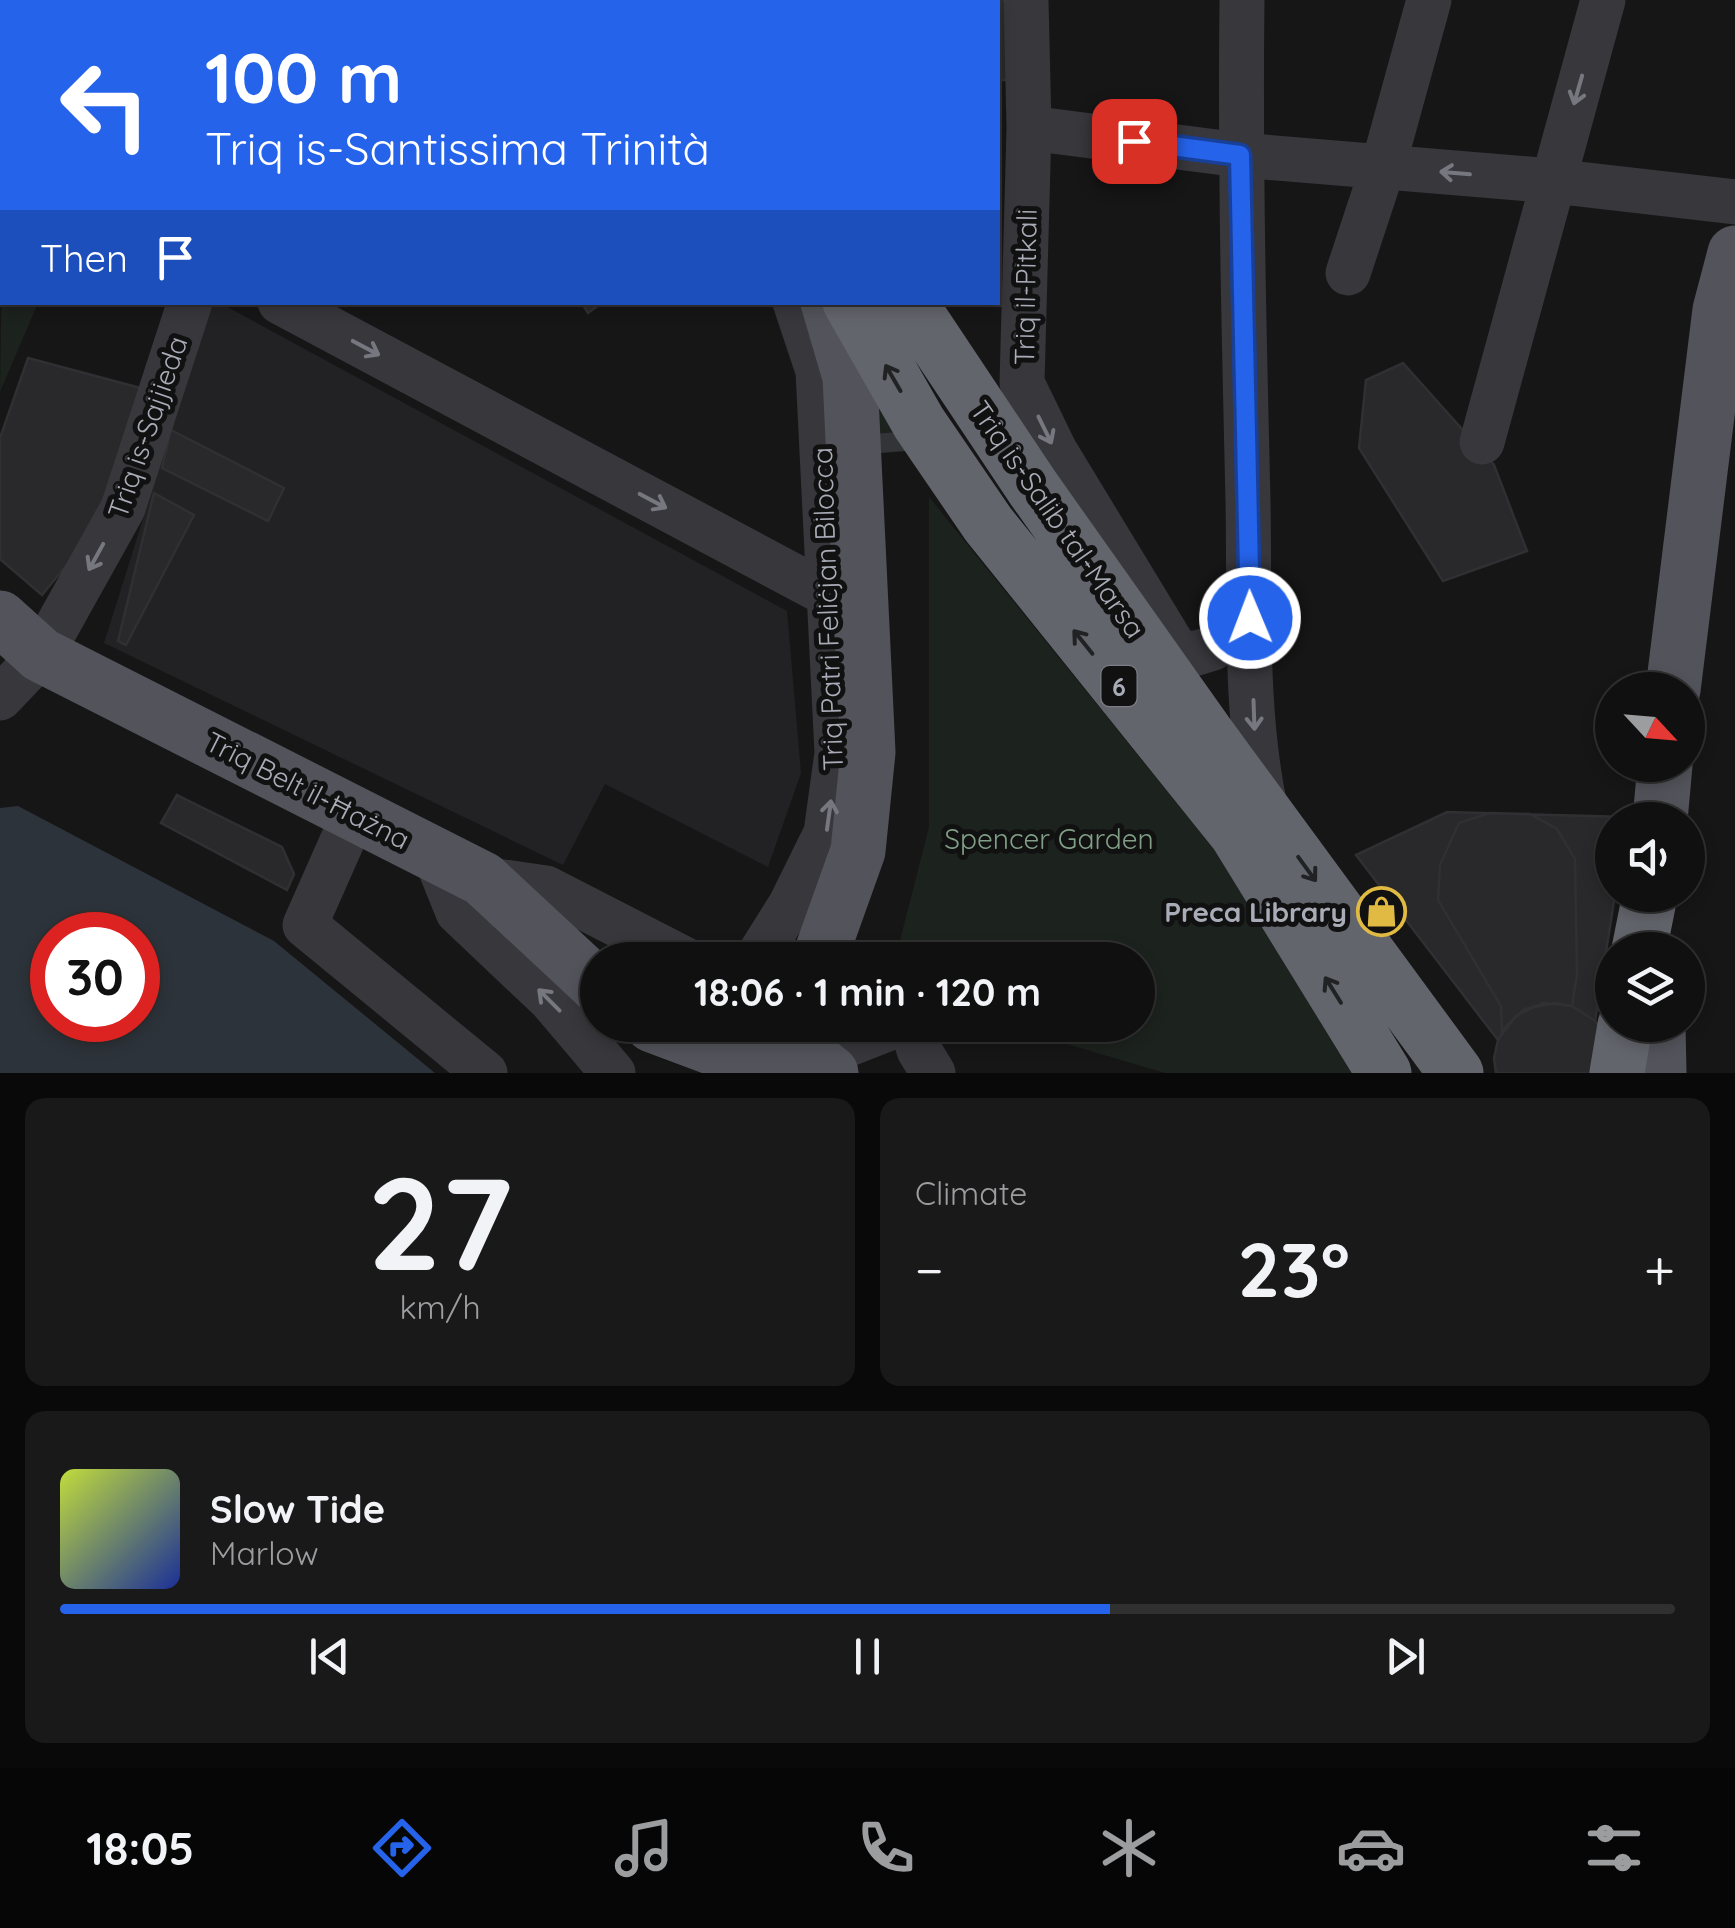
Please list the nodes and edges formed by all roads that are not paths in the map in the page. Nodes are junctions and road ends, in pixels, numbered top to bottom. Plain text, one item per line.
1 (1026, 0) edge
2 (1242, 0) edge
3 (1429, 0) edge
4 (1603, 0) edge
5 (1028, 128) junction
6 (1240, 155) junction
7 (1383, 167) junction
8 (1552, 181) junction
9 (1735, 202) edge
10 (1735, 252) edge
11 (1348, 273) dead end
12 (189, 305) edge
13 (286, 305) edge
14 (796, 305) edge
15 (829, 305) edge
16 (852, 305) edge
17 (911, 305) edge
18 (1482, 442) dead end
19 (891, 452) tunnel mouth
20 (831, 596) junction
21 (0, 618) edge
22 (1250, 618) junction
23 (1166, 654) junction
24 (41, 655) junction
25 (1675, 672) edge
26 (0, 698) edge
27 (355, 812) junction
28 (1266, 813) junction
29 (435, 855) junction
30 (483, 879) junction
31 (791, 904) junction
32 (651, 942) edge
33 (767, 942) edge
34 (809, 942) edge
35 (825, 942) edge
36 (863, 942) edge
37 (580, 969) edge
38 (643, 1042) edge
39 (717, 1042) edge
40 (864, 1042) edge
41 (916, 1042) edge
42 (1622, 1042) edge
43 (1645, 1042) edge
44 (1658, 1042) edge
45 (751, 1051) edge
46 (841, 1054) edge
47 (484, 1073) edge
48 (614, 1073) edge
49 (655, 1073) edge
50 (932, 1073) edge
51 (1384, 1073) edge
52 (1456, 1073) edge
53 (1617, 1073) edge
54 (1640, 1073) edge
55 (1659, 1073) edge

1 - 5 street, Triq il-Pitkali
2 - 6 street
3 - 7 street
4 -> 8 street
5 - 6 street
5 -> 23 street, Triq il-Pitkali
6 - 7 street
6 - 22 street
8 -> 7 street
7 - 11 street
8 - 9 street
8 - 18 street
10 - 25 main road
12 -> 24 street, Triq is-Sajjieda
13 -> 20 street
14 - 20 street, Triq Patri Feliċjan Bilocca
15 - 35 main road
51 -> 16 highway, Triq is-Salib tal-Marsa / 6
17 - 23 highway, Triq is-Salib tal-Marsa / 6
19 - 36 main road
31 -> 20 street, Triq Patri Feliċjan Bilocca
21 - 24 main road, Triq Belt il-Ħażna
22 - 23 street
22 -> 28 street
23 - 28 highway, Triq is-Salib tal-Marsa / 6
24 - 26 street, Triq is-Sajjieda
24 - 27 main road, Triq Belt il-Ħażna
27 - 29 main road, Triq Belt il-Ħażna
27 - 47 street
28 -> 52 highway, 6
29 - 30 main road, Triq Belt il-Ħażna
48 -> 29 street
30 - 32 street
30 - 37 main road, Triq Belt il-Ħażna
31 - 33 street, Triq Patri Feliċjan Bilocca
31 - 34 street
38 - 49 main road
39 - 45 main road
40 - 46 street
41 - 50 street
42 - 53 highway
43 - 54 highway
44 - 55 main road
45 - 46 main road

